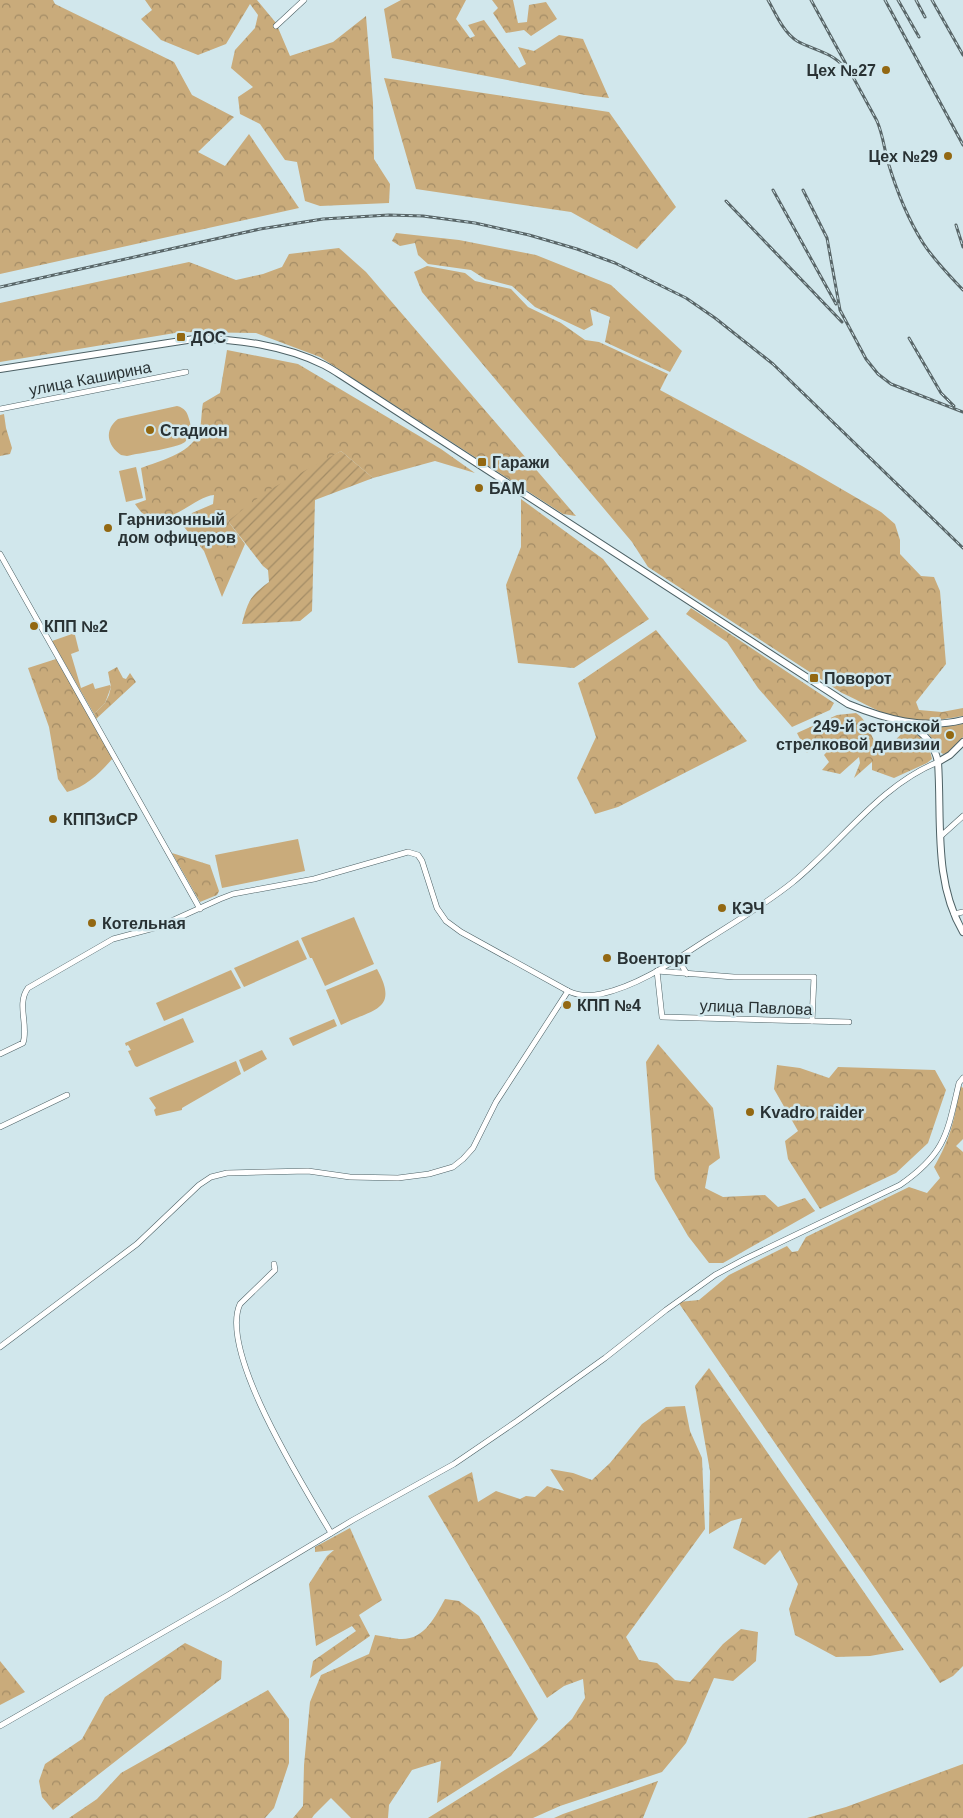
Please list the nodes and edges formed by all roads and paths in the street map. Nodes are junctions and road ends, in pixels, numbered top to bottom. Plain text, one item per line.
1 (304, 0) edge
2 (276, 26) dead end
3 (0, 369) edge
4 (186, 372) dead end
5 (0, 409) edge
6 (0, 554) edge
7 (963, 720) edge
8 (908, 722) junction
9 (963, 742) edge
10 (938, 762) junction
11 (963, 816) edge
12 (941, 836) junction
13 (200, 909) junction
14 (963, 912) edge
15 (954, 914) junction
16 (963, 932) edge
17 (677, 958) junction
18 (657, 971) junction
19 (687, 974) junction
20 (568, 991) junction
21 (812, 1021) junction
22 (849, 1022) dead end
23 (0, 1054) edge
24 (963, 1078) edge
25 (67, 1095) dead end
26 (0, 1128) edge
27 (274, 1264) dead end
28 (0, 1346) edge
29 (331, 1533) junction
30 (0, 1726) edge

1 - 2 street
3 - 8 main road
4 - 5 street, улица Каширина
6 - 13 street
7 - 8 main road
8 - 10 main road
9 - 10 main road
10 - 12 main road
10 - 17 street
11 - 12 street
12 - 15 main road
13 - 20 street
13 - 23 street
14 - 15 street
15 - 16 main road
17 - 18 street
17 - 19 street
18 - 19 street
18 - 20 street
18 - 21 street, улица Павлова
19 - 21 street
20 - 28 street
21 - 22 street, улица Павлова
24 - 29 street
25 - 26 street
27 - 29 street
29 - 30 street

